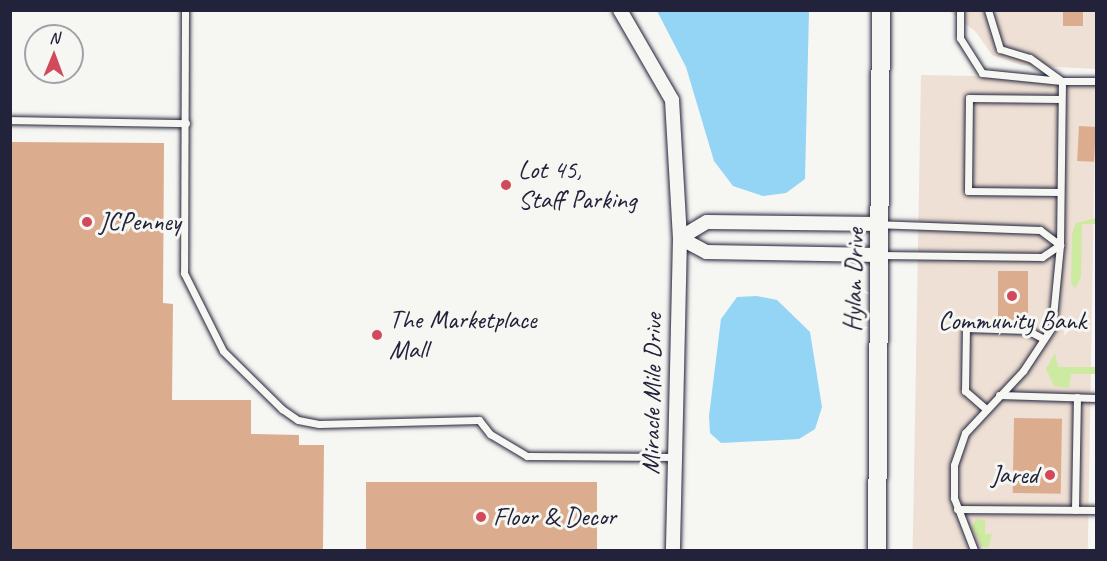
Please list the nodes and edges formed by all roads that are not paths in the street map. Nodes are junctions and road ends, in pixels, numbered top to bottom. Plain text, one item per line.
1 (185, 10) edge
2 (620, 10) edge
3 (881, 10) edge
4 (960, 10) edge
5 (988, 10) edge
6 (1062, 81) junction
7 (1096, 81) edge
8 (1061, 99) junction
9 (10, 120) edge
10 (186, 123) junction
11 (1060, 192) junction
12 (880, 224) junction
13 (680, 238) junction
14 (1060, 245) junction
15 (880, 255) junction
16 (1044, 339) junction
17 (999, 395) junction
18 (1077, 397) junction
19 (1096, 398) edge
20 (986, 409) junction
21 (676, 457) junction
22 (957, 509) junction
23 (1075, 510) junction
24 (1096, 510) edge
25 (673, 550) edge
26 (877, 550) edge
27 (974, 550) edge

1 - 10 lane
2 - 13 street, Miracle Mile Drive
3 - 12 main road, Hylan Drive
4 - 6 lane
5 - 6 lane
6 - 7 lane
6 - 8 lane
8 - 11 lane
8 - 11 lane
9 - 10 lane
10 - 21 lane
11 - 14 lane
12 - 13 street
12 - 14 lane
12 - 15 main road, Hylan Drive
13 - 15 street
13 - 21 street, Miracle Mile Drive
14 - 15 lane
14 - 16 lane
15 - 26 main road, Hylan Drive
16 - 17 lane
16 - 20 lane
17 - 18 lane
17 - 20 lane
18 - 19 lane
18 - 23 lane
20 - 22 lane
21 - 25 street, Miracle Mile Drive
22 - 23 lane
22 - 27 lane
23 - 24 lane

